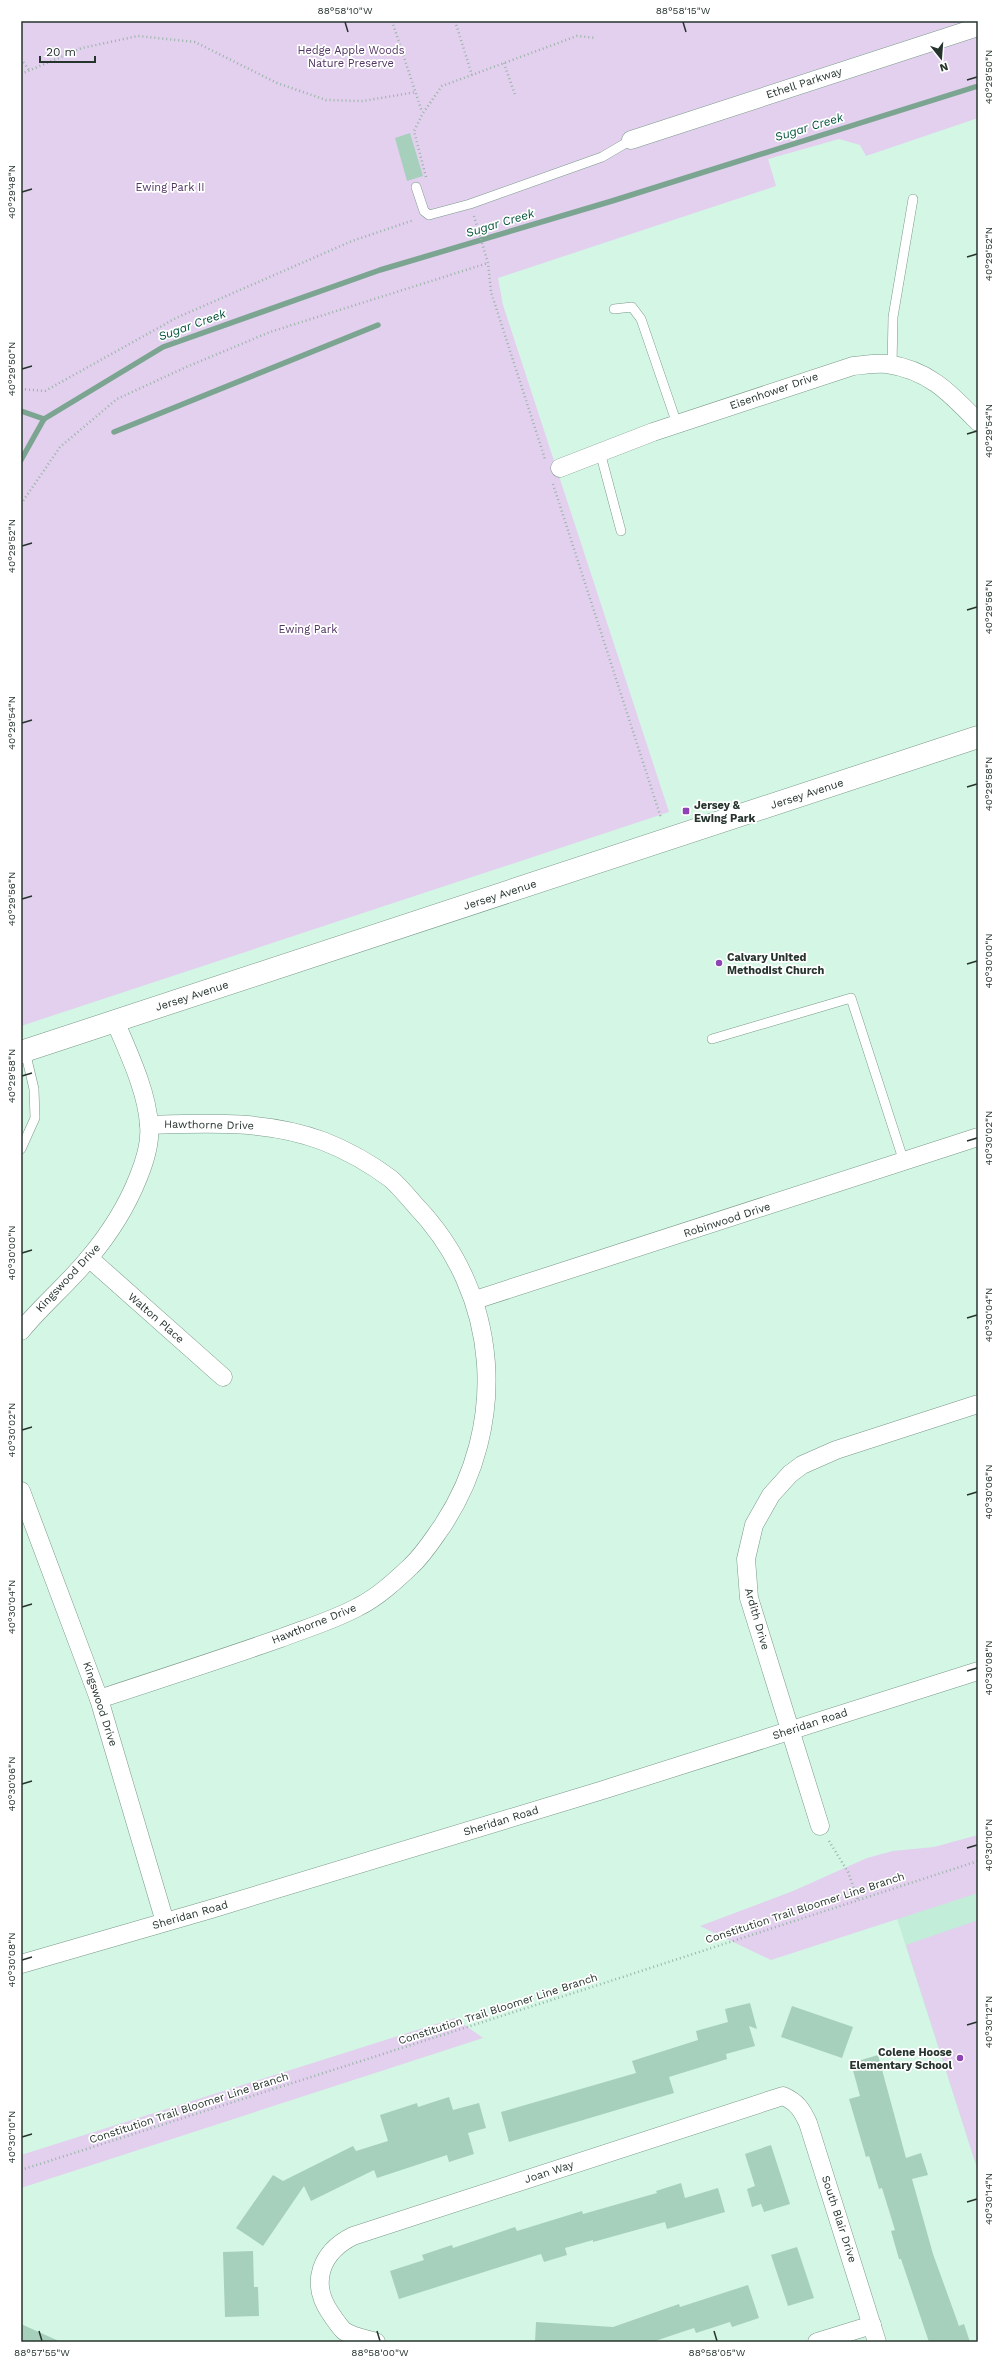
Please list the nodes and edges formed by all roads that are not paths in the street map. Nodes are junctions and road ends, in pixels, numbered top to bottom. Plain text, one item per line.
1 (978, 27) edge
2 (631, 140) joint
3 (416, 187) road end
4 (913, 199) dead end
5 (614, 309) dead end
6 (892, 366) junction
7 (977, 418) edge
8 (677, 424) junction
9 (600, 452) junction
10 (553, 471) road end
11 (621, 531) dead end
12 (978, 737) edge
13 (115, 1021) junction
14 (712, 1039) dead end
15 (23, 1052) edge
16 (149, 1125) junction
17 (978, 1137) edge
18 (21, 1149) edge
19 (904, 1162) junction
20 (89, 1258) junction
21 (475, 1300) junction
22 (21, 1331) edge
23 (223, 1377) dead end
24 (978, 1404) edge
25 (21, 1491) edge
26 (978, 1672) edge
27 (99, 1699) junction
28 (792, 1730) junction
29 (820, 1826) road end
30 (165, 1922) junction
31 (21, 1964) edge
32 (793, 2100) joint
33 (872, 2325) junction
34 (376, 2342) edge
35 (817, 2342) edge
36 (878, 2342) edge

1 - 2 street, Ethell Parkway
2 - 3 lane
4 - 6 lane
5 - 8 lane
6 - 7 street, Eisenhower Drive
6 - 8 street, Eisenhower Drive
8 - 9 street, Eisenhower Drive
9 - 10 street, Eisenhower Drive
9 - 11 lane
12 - 13 street, Jersey Avenue
13 - 15 street, Jersey Avenue
13 - 16 street, Kingswood Drive
14 - 19 lane
15 - 18 lane
16 - 20 street, Kingswood Drive
16 - 21 street, Hawthorne Drive
17 - 19 street, Robinwood Drive
19 - 21 street, Robinwood Drive
20 - 22 street, Kingswood Drive
20 - 23 street, Walton Place
21 - 27 street, Hawthorne Drive
24 - 28 street, Ardith Drive
25 - 27 street, Kingswood Drive
26 - 28 street, Sheridan Road
27 - 30 street, Kingswood Drive
28 - 29 street, Ardith Drive
28 - 30 street, Sheridan Road
30 - 31 street, Sheridan Road
32 - 33 street, South Blair Drive
32 - 34 street, Joan Way
33 - 35 street
33 - 36 street, South Blair Drive

